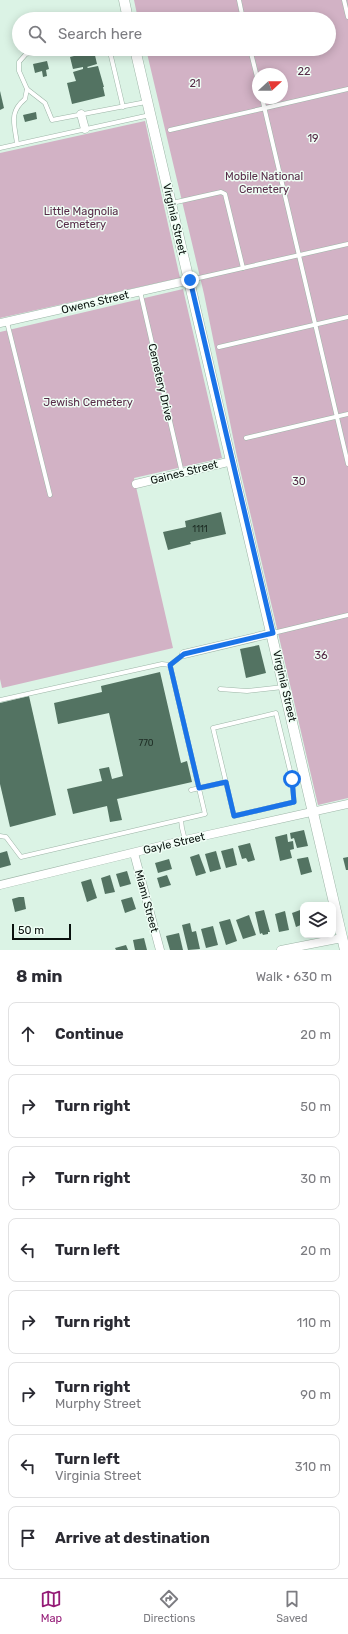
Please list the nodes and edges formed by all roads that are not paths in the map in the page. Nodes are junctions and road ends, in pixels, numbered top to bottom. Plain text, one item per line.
1 (124, 0) edge
2 (239, 0) edge
3 (344, 0) edge
4 (127, 12) edge
5 (242, 12) edge
6 (348, 17) edge
7 (24, 56) edge
8 (111, 56) edge
9 (138, 56) edge
10 (252, 56) edge
11 (255, 68) edge
12 (27, 89) junction
13 (348, 89) edge
14 (148, 102) junction
15 (263, 104) edge
16 (123, 107) junction
17 (264, 108) junction
18 (81, 114) junction
19 (151, 115) junction
20 (85, 129) junction
21 (170, 130) dead end
22 (17, 144) junction
23 (0, 148) edge
24 (172, 203) junction
25 (348, 244) edge
26 (298, 255) junction
27 (243, 268) junction
28 (190, 280) junction
29 (140, 291) junction
30 (348, 317) edge
31 (4, 322) edge
32 (315, 325) junction
33 (220, 347) dead end
34 (348, 414) edge
35 (337, 417) junction
36 (246, 438) dead end
37 (232, 460) junction
38 (348, 464) edge
39 (182, 473) junction
40 (136, 484) dead end
41 (50, 494) dead end
42 (348, 615) edge
43 (273, 633) junction
44 (184, 654) joint
45 (170, 665) junction
46 (285, 686) junction
47 (220, 689) dead end
48 (0, 700) edge
49 (226, 782) junction
50 (199, 788) junction
51 (191, 790) dead end
52 (348, 804) edge
53 (313, 812) junction
54 (181, 820) junction
55 (0, 836) edge
56 (185, 840) junction
57 (134, 853) junction
58 (0, 885) edge
59 (342, 938) junction
60 (160, 950) edge
61 (281, 950) edge
62 (346, 950) edge

1 - 4 street
2 - 5 lane
3 - 6 lane
7 - 12 lane
8 - 16 lane
9 - 14 street, Virginia Street
10 - 11 lane
12 - 18 lane
12 - 22 lane
13 - 17 lane
14 - 16 lane
14 - 19 street, Virginia Street
15 - 17 lane
16 - 18 lane
17 - 21 lane
17 - 26 lane
18 - 20 street
19 - 20 lane
19 - 24 street, Virginia Street
20 - 22 lane
22 - 23 lane
24 - 27 lane
24 - 28 street, Virginia Street
25 - 26 lane
26 - 27 lane
26 - 32 lane
27 - 28 lane
28 - 29 street, Owens Street
28 - 37 street, Virginia Street
29 - 31 street, Owens Street
29 - 39 lane, Cemetery Drive
30 - 32 lane
31 - 41 lane
32 - 33 lane
32 - 35 lane
34 - 35 lane
35 - 36 lane
35 - 38 lane
37 - 39 street, Gaines Street
37 - 43 street, Virginia Street
39 - 40 street, Gaines Street
42 - 43 lane
43 - 44 street
43 - 46 street, Virginia Street
44 - 45 lane
45 - 48 lane
45 - 50 lane
46 - 47 lane
46 - 53 street, Virginia Street
49 - 49 lane
49 - 50 lane
50 - 51 lane
50 - 54 lane
52 - 53 street, Gayle Street
53 - 56 street, Gayle Street
53 - 59 street, Virginia Street
54 - 55 lane
54 - 56 lane
56 - 57 street, Gayle Street
57 - 58 street, Gayle Street
57 - 60 street, Miami Street
59 - 61 street
59 - 62 street, Virginia Street

